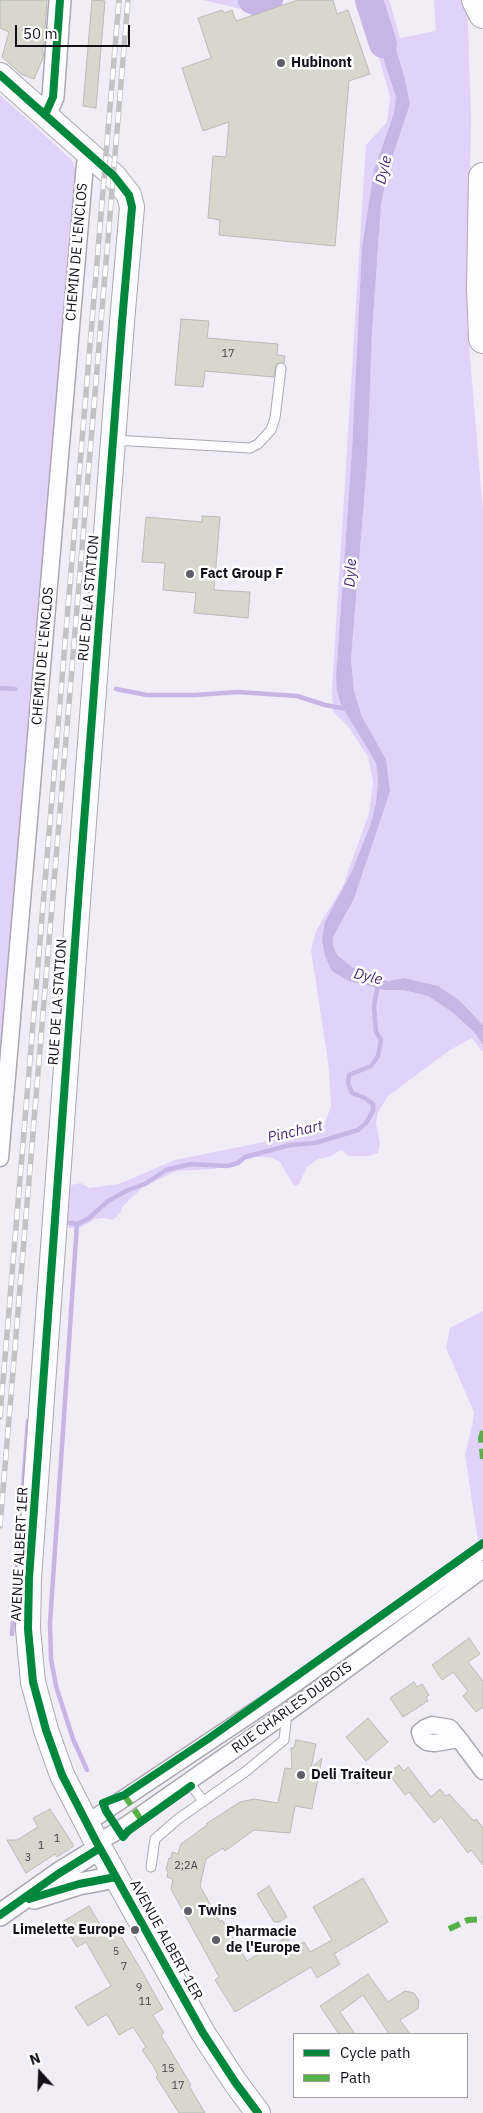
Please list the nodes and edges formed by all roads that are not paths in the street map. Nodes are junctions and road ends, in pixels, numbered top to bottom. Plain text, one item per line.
1 (60, 0) edge
2 (476, 0) edge
3 (483, 14) edge
4 (0, 75) edge
5 (45, 115) junction
6 (89, 154) junction
7 (483, 177) edge
8 (483, 339) edge
9 (281, 368) dead end
10 (114, 440) junction
11 (0, 1158) edge
12 (59, 1180) joint
13 (483, 1550) edge
14 (483, 1569) edge
15 (276, 1697) junction
16 (287, 1713) junction
17 (459, 1739) dead end
18 (176, 1764) junction
19 (483, 1771) edge
20 (188, 1781) junction
21 (203, 1801) junction
22 (95, 1838) junction
23 (152, 1867) dead end
24 (116, 1877) junction
25 (22, 1901) junction
26 (0, 1915) edge
27 (258, 2113) edge

1 - 5 street
2 - 3 highway
4 - 5 main road, RUE DE LA STATION
5 - 6 main road, RUE DE LA STATION
6 - 10 main road, RUE DE LA STATION
6 - 11 street, CHEMIN DE L'ENCLOS
7 - 8 highway
9 - 10 lane
10 - 12 main road, RUE DE LA STATION
12 - 22 main road, AVENUE ALBERT 1ER
13 - 15 street, RUE CHARLES DUBOIS
14 - 16 street, RUE CHARLES DUBOIS
15 - 16 street
15 - 18 street, RUE CHARLES DUBOIS
16 - 20 street, RUE CHARLES DUBOIS
16 - 21 lane
17 - 19 street
18 - 20 street
18 - 22 street, RUE CHARLES DUBOIS
20 - 21 lane
20 - 22 street, RUE CHARLES DUBOIS
21 - 23 lane
22 - 24 main road, AVENUE ALBERT 1ER
22 - 25 street
24 - 25 street
24 - 27 main road, AVENUE ALBERT 1ER
25 - 26 street

